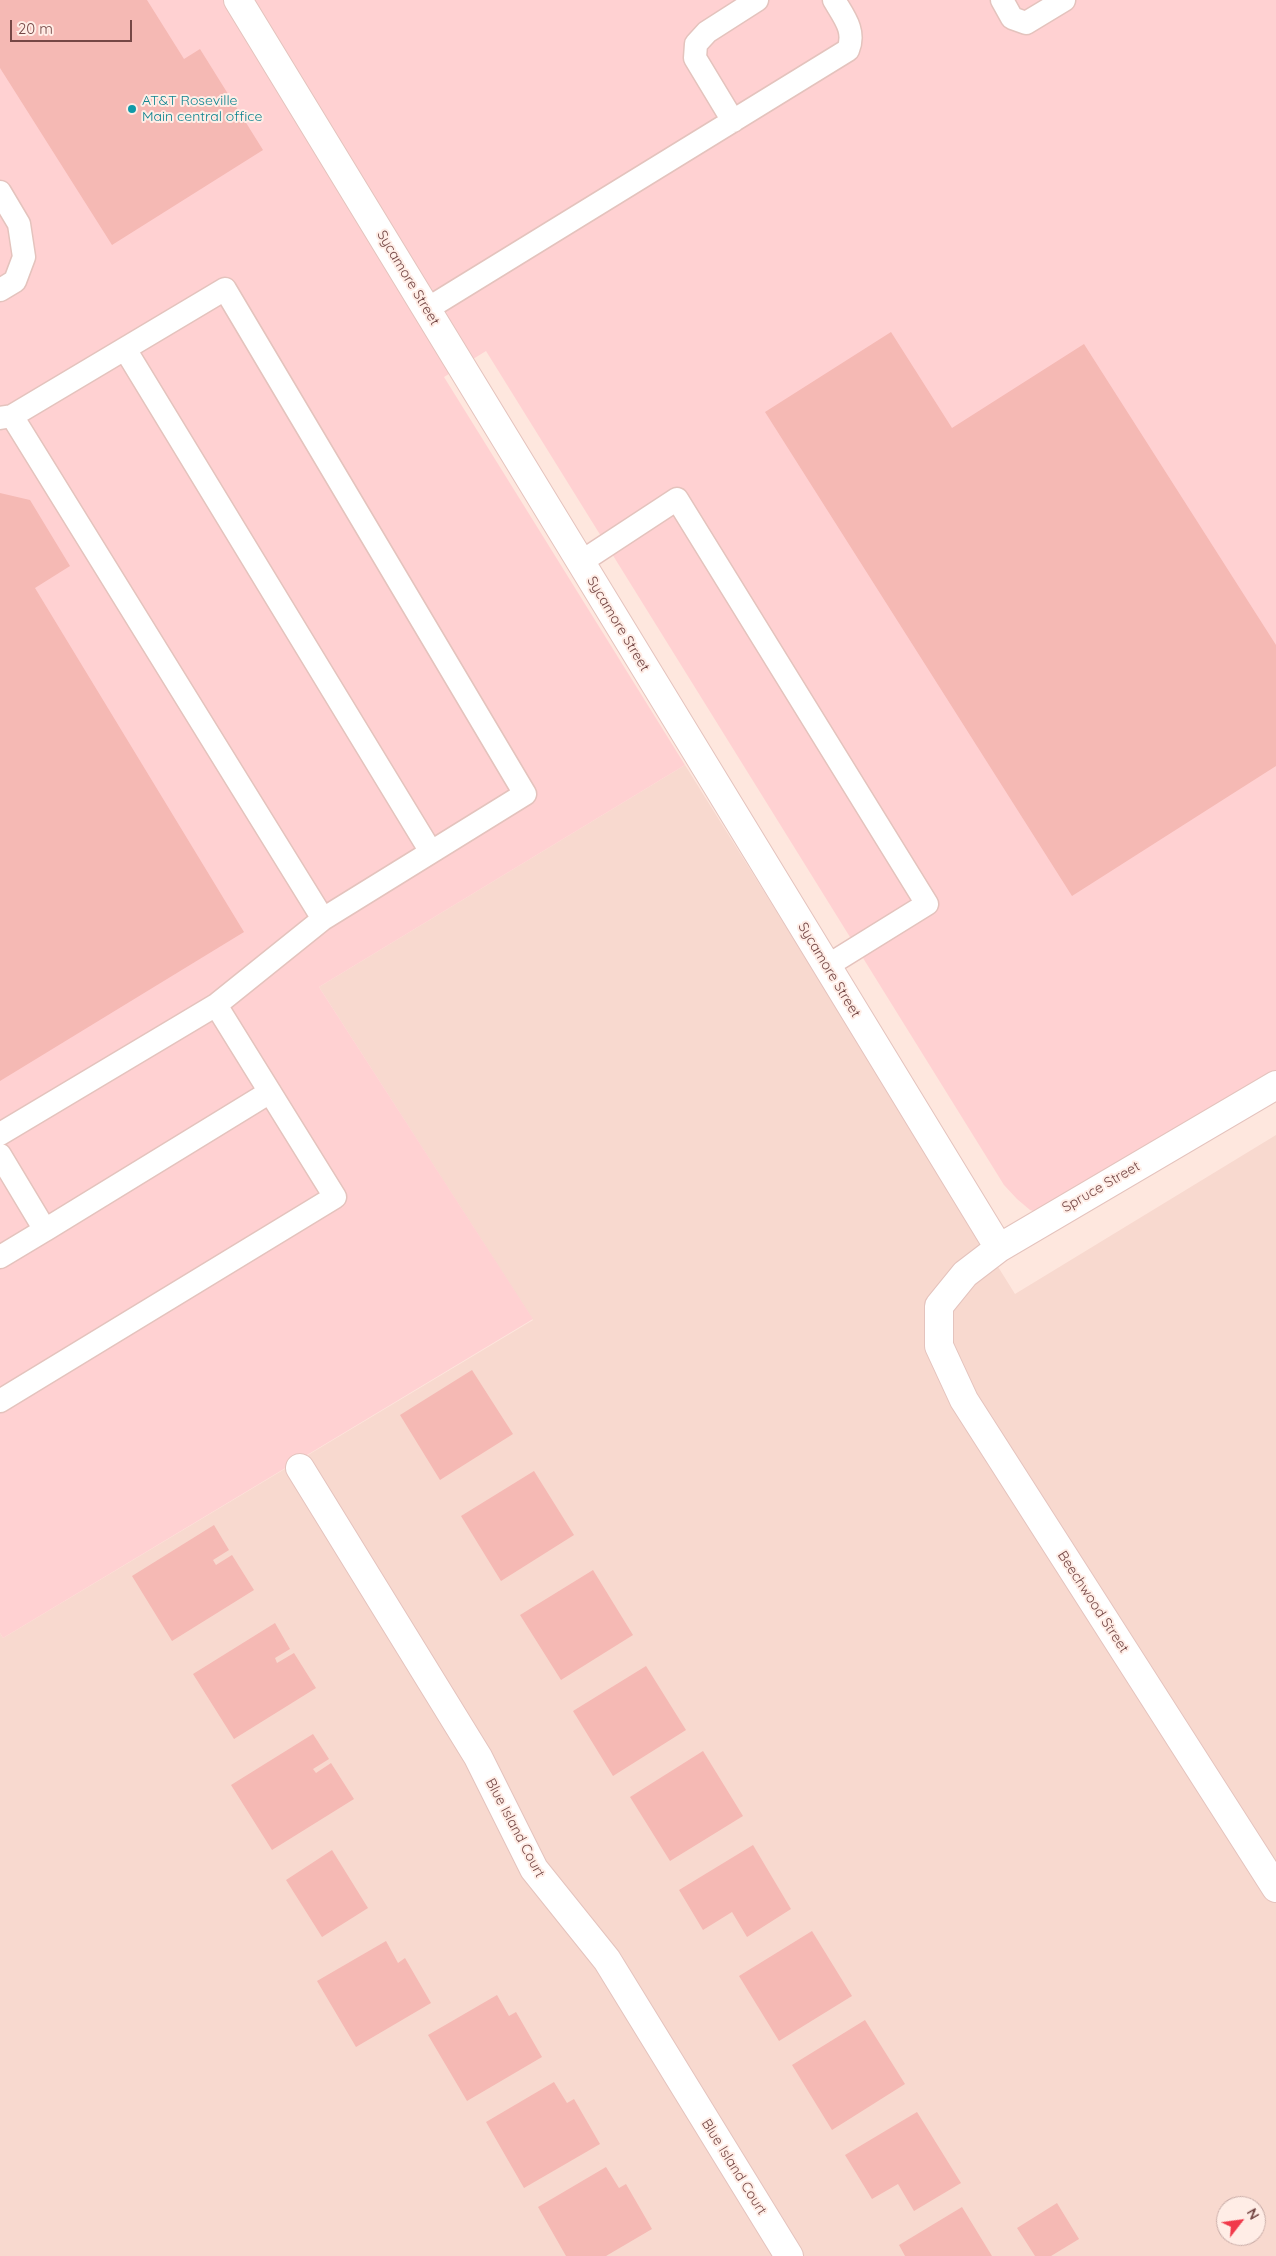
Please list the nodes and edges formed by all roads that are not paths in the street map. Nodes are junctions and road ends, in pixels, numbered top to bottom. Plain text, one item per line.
1 (238, 0) edge
2 (757, 0) edge
3 (834, 0) edge
4 (1002, 0) edge
5 (1064, 0) edge
6 (733, 121) junction
7 (0, 192) edge
8 (0, 290) edge
9 (427, 309) junction
10 (125, 349) junction
11 (6, 417) edge
12 (581, 562) junction
13 (431, 852) junction
14 (323, 918) junction
15 (827, 966) junction
16 (216, 1005) junction
17 (1276, 1084) edge
18 (270, 1092) junction
19 (0, 1134) edge
20 (0, 1155) edge
21 (45, 1230) junction
22 (999, 1248) junction
23 (0, 1256) edge
24 (939, 1306) joint
25 (0, 1401) edge
26 (300, 1468) dead end
27 (1276, 1888) edge
28 (789, 2256) edge

1 - 9 street, Sycamore Street
2 - 6 lane
3 - 6 lane
4 - 5 lane
6 - 9 lane
7 - 8 lane
9 - 12 street, Sycamore Street
10 - 11 lane
10 - 13 lane
10 - 13 lane
11 - 14 lane
12 - 15 street, Sycamore Street
12 - 15 lane
13 - 14 lane
14 - 16 lane
15 - 22 street, Sycamore Street
16 - 18 lane
16 - 19 lane
17 - 22 street, Spruce Street
18 - 21 lane
18 - 25 lane
20 - 21 lane
21 - 23 lane
22 - 24 street, Spruce Street
24 - 27 street, Beechwood Street
26 - 28 street, Blue Island Court

